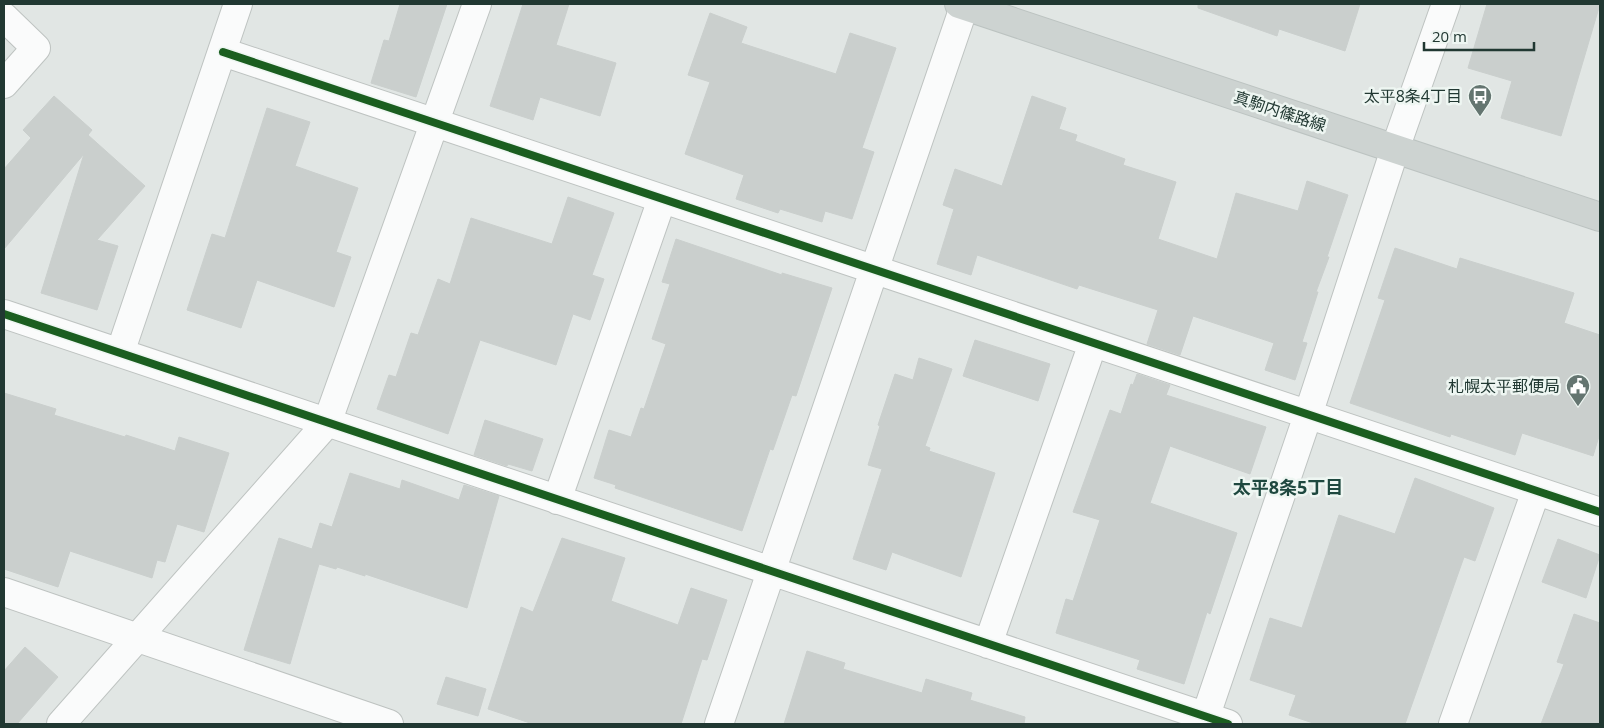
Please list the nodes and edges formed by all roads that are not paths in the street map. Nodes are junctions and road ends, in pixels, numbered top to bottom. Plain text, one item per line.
1 (238, 4) edge
2 (477, 4) edge
3 (963, 4) edge
4 (1446, 4) edge
5 (4, 17) edge
6 (223, 52) junction
7 (4, 84) edge
8 (434, 123) junction
9 (1395, 149) junction
10 (662, 199) junction
11 (1600, 217) edge
12 (874, 270) junction
13 (4, 314) edge
14 (1093, 342) junction
15 (120, 353) junction
16 (1308, 415) junction
17 (327, 423) junction
18 (1536, 491) junction
19 (558, 500) junction
20 (1600, 512) edge
21 (771, 571) junction
22 (4, 592) edge
23 (138, 637) junction
24 (988, 644) junction
25 (1212, 722) edge
26 (61, 724) edge
27 (389, 724) edge
28 (719, 724) edge
29 (1453, 724) edge

1 - 6 street
2 - 8 street
3 - 9 main road, 真駒内篠路線
3 - 12 street
4 - 9 street
5 - 7 street
6 - 8 street
6 - 15 street
8 - 10 street
8 - 17 street
9 - 11 main road, 真駒内篠路線
9 - 16 street
10 - 12 street
10 - 19 street
12 - 14 street
12 - 21 street
13 - 15 street
14 - 16 street
14 - 24 street
15 - 17 street
16 - 18 street
16 - 25 street
17 - 19 street
17 - 23 street
18 - 20 street
18 - 29 street
19 - 21 street
21 - 24 street
21 - 28 street
22 - 23 street
23 - 26 street
23 - 27 street
24 - 25 street

